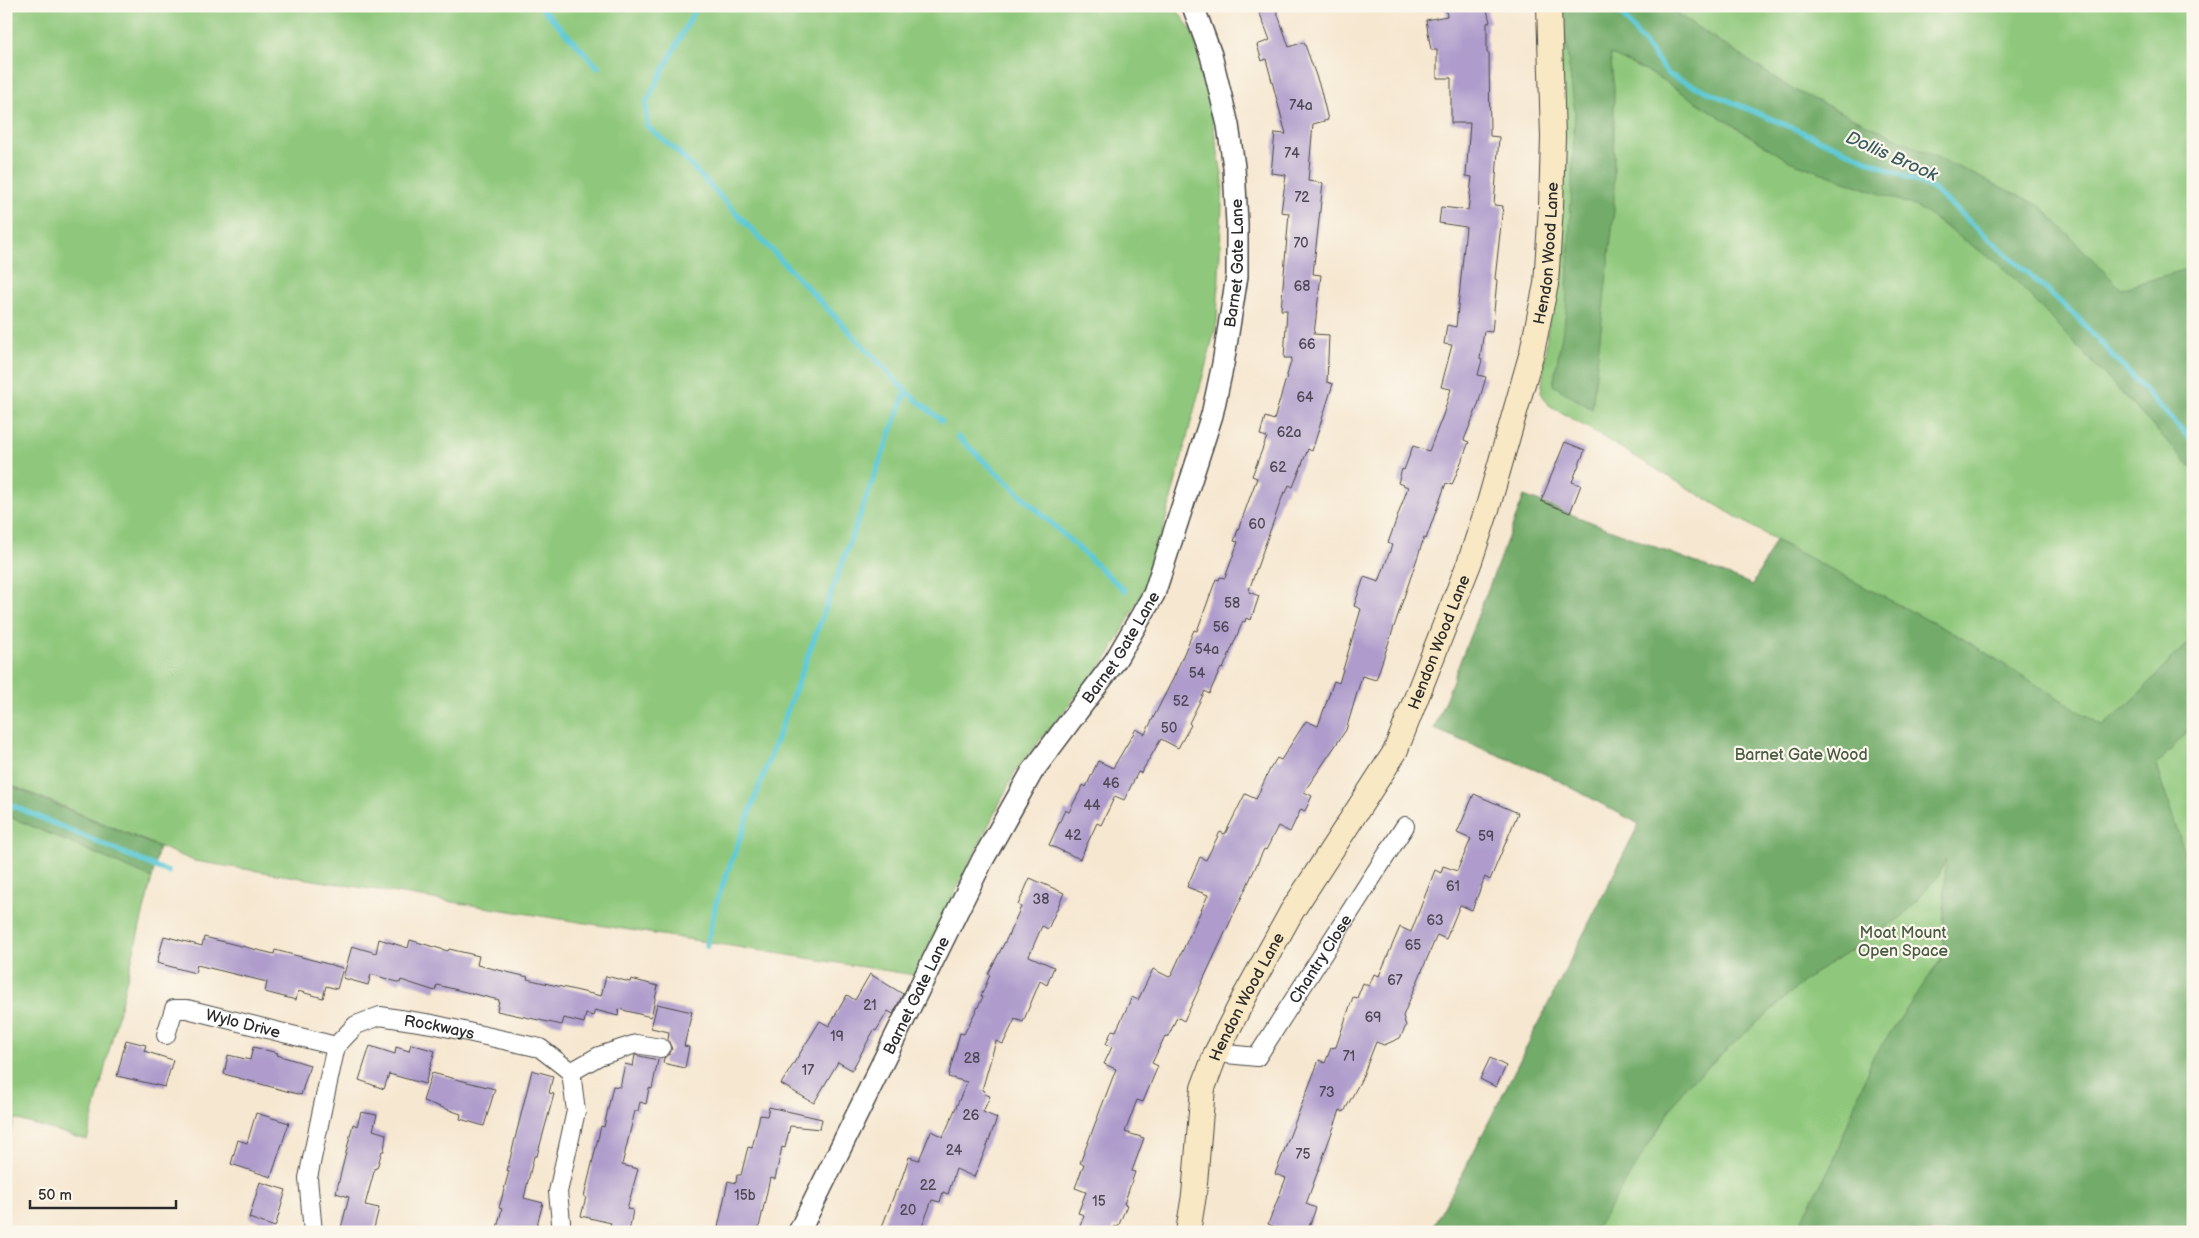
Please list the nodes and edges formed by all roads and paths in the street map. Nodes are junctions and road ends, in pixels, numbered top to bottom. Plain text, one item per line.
1 (1193, 6) edge
2 (1549, 6) edge
3 (1405, 826) dead end
4 (166, 1035) dead end
5 (336, 1046) junction
6 (661, 1048) dead end
7 (1216, 1053) junction
8 (571, 1072) junction
9 (313, 1232) edge
10 (562, 1232) edge
11 (799, 1232) edge
12 (1188, 1232) edge

1 - 11 street, Barnet Gate Lane
2 - 7 main road, Hendon Wood Lane
3 - 7 street, Chantry Close
4 - 5 street, Wylo Drive
5 - 8 street, Rockways
5 - 9 street
6 - 8 street
7 - 12 main road, Hendon Wood Lane
8 - 10 street

